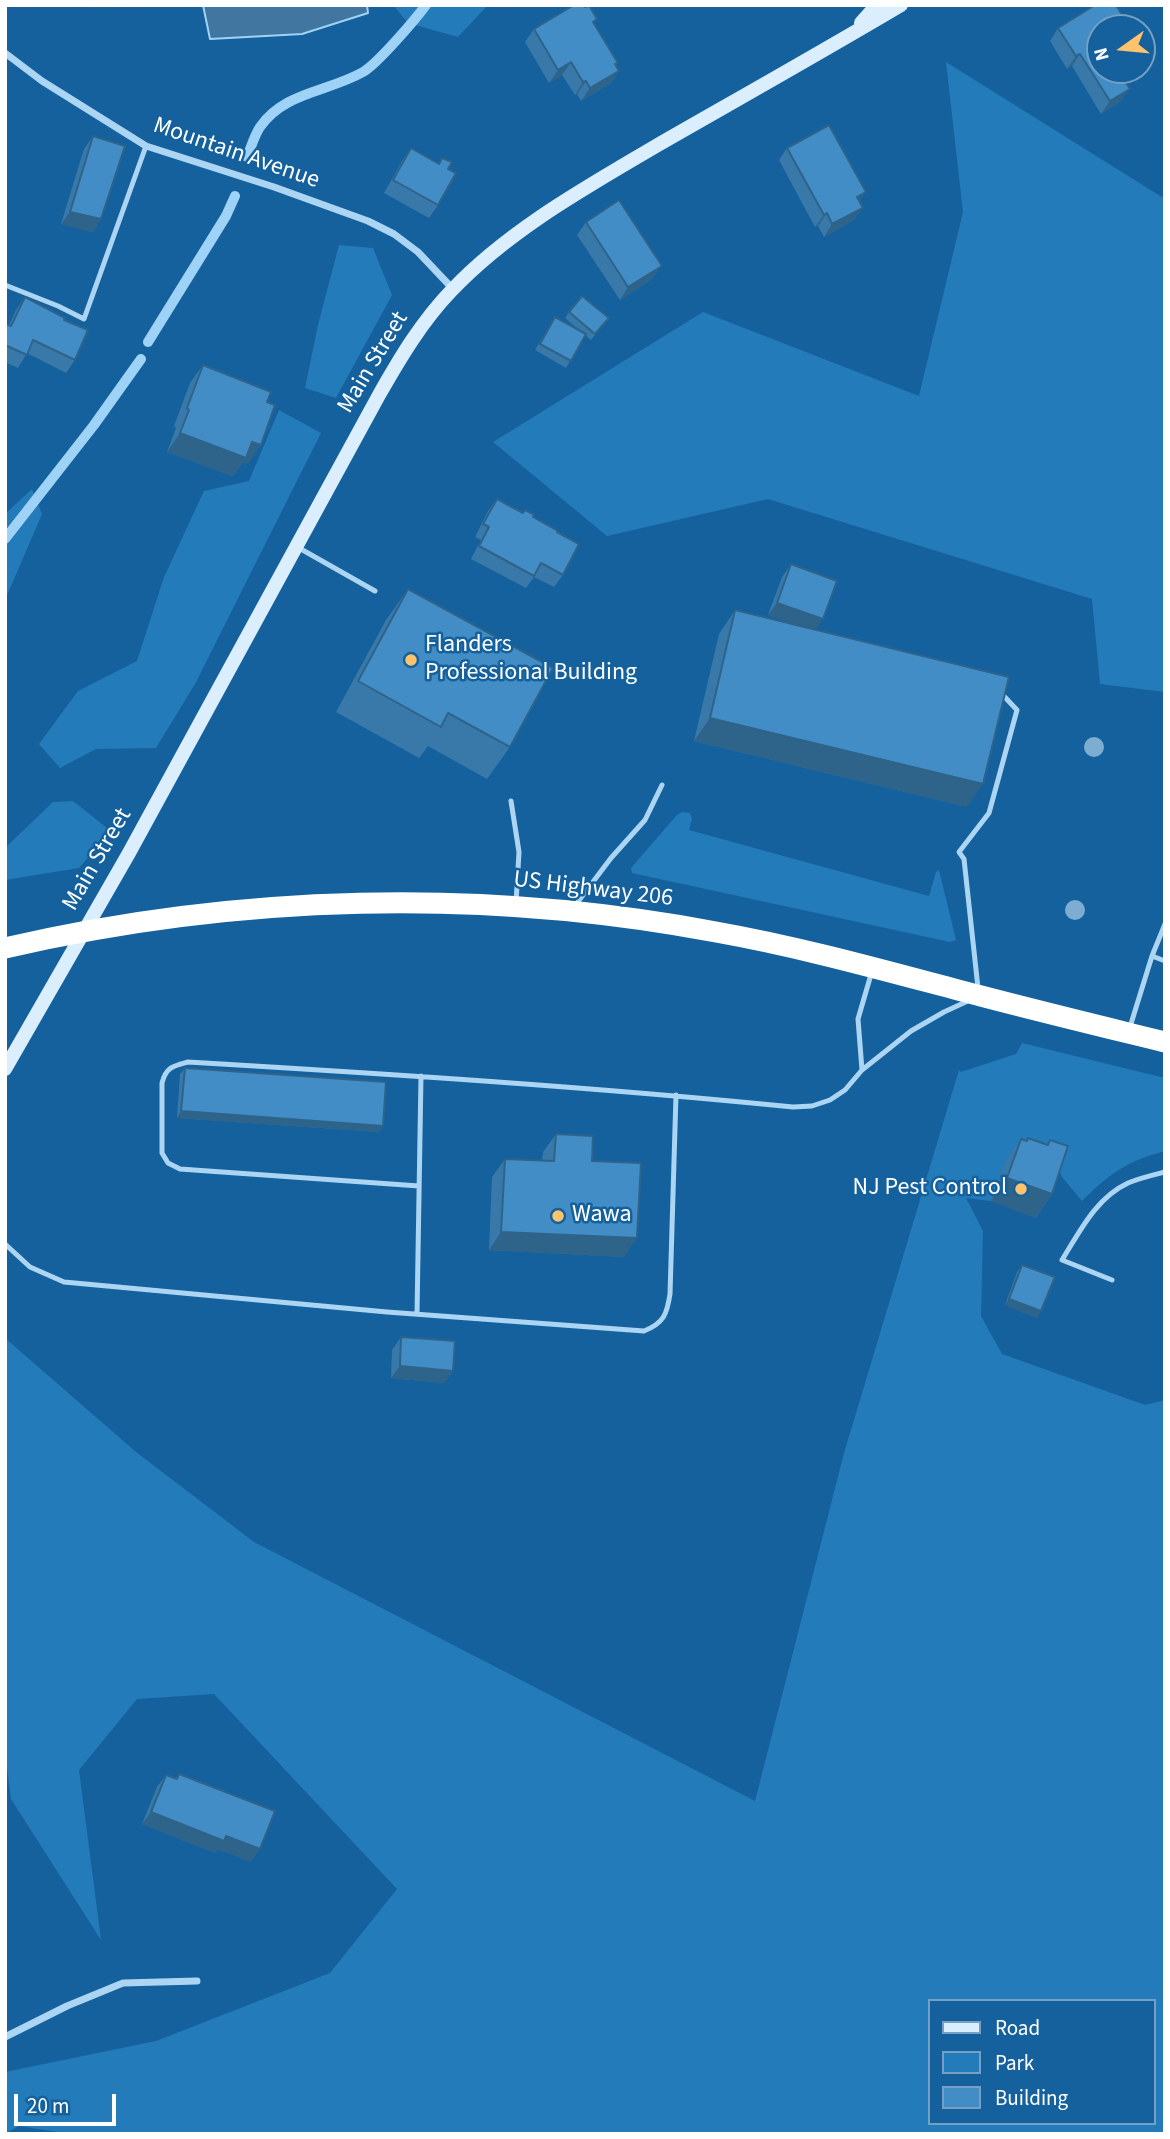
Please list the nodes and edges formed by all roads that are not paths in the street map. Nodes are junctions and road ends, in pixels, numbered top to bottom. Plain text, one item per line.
1 (877, 5) edge
2 (901, 5) edge
3 (850, 34) junction
4 (5, 53) edge
5 (146, 146) junction
6 (5, 285) edge
7 (453, 289) junction
8 (296, 546) junction
9 (375, 592) dead end
10 (995, 686) edge
11 (662, 785) dead end
12 (511, 801) dead end
13 (516, 906) junction
14 (571, 911) junction
15 (1165, 924) edge
16 (83, 932) junction
17 (5, 948) edge
18 (1152, 956) junction
19 (1165, 961) edge
20 (873, 966) junction
21 (979, 996) junction
22 (1129, 1033) junction
23 (1165, 1042) edge
24 (5, 1069) edge
25 (862, 1070) junction
26 (421, 1076) junction
27 (676, 1095) junction
28 (1165, 1172) edge
29 (419, 1186) junction
30 (5, 1244) edge
31 (1112, 1280) dead end
32 (417, 1314) junction
33 (197, 1981) dead end
34 (5, 2037) edge

1 - 3 main road
2 - 3 main road, Main Street
3 - 7 main road, Main Street
4 - 5 street, Mountain Avenue
5 - 6 lane
5 - 7 street, Mountain Avenue
7 - 8 main road, Main Street
8 - 9 lane
8 - 16 main road, Main Street
10 - 21 lane
11 - 14 lane
12 - 13 lane
13 - 14 highway, US Highway 206
13 - 16 highway, US Highway 206
14 - 20 highway, US Highway 206
15 - 18 lane
16 - 17 highway, US Highway 206
16 - 24 main road, Main Street
18 - 19 lane
18 - 22 lane
20 - 21 highway, US Highway 206
20 - 25 lane
21 - 22 highway, US Highway 206
21 - 25 lane
22 - 23 highway, US Highway 206
25 - 27 lane
26 - 27 lane
26 - 29 lane
26 - 29 lane
27 - 32 lane
28 - 31 lane
29 - 32 lane
30 - 32 lane
33 - 34 street

